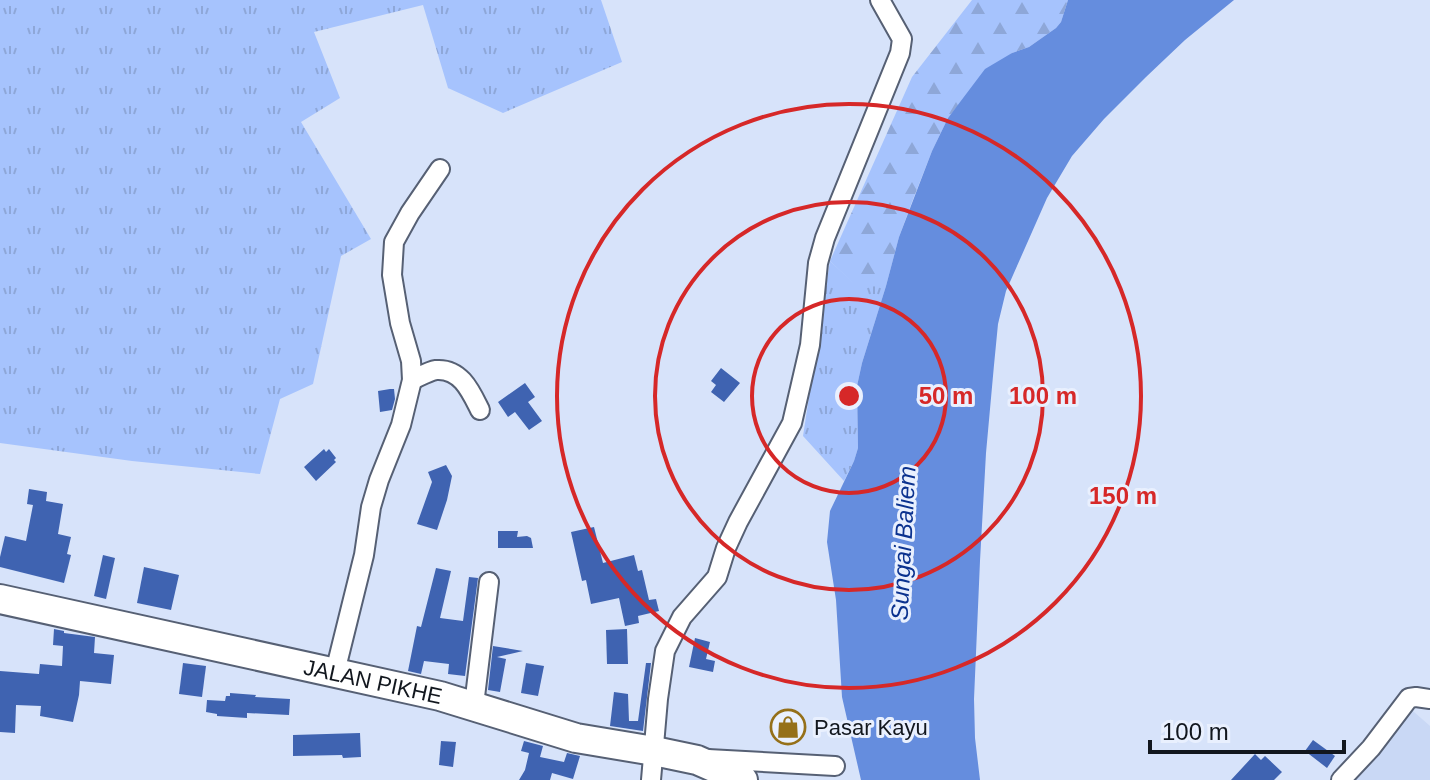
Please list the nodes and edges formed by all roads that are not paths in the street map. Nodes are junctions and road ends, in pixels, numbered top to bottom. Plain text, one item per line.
1 (880, 0) edge
2 (440, 169) dead end
3 (412, 380) junction
4 (480, 410) dead end
5 (489, 582) dead end
6 (0, 599) edge
7 (335, 672) junction
8 (1430, 699) edge
9 (474, 705) junction
10 (654, 751) junction
11 (697, 760) junction
12 (835, 766) dead end
13 (651, 780) edge
14 (743, 780) edge
15 (1341, 780) edge

1 - 10 street
2 - 3 street
3 - 4 street
3 - 7 street
5 - 9 street
6 - 7 highway, JALAN PIKHE
7 - 9 highway, JALAN PIKHE
8 - 15 street
9 - 10 highway, JALAN PIKHE
10 - 11 highway, JALAN PIKHE
10 - 13 street
11 - 12 street
11 - 14 highway, JALAN PIKHE

